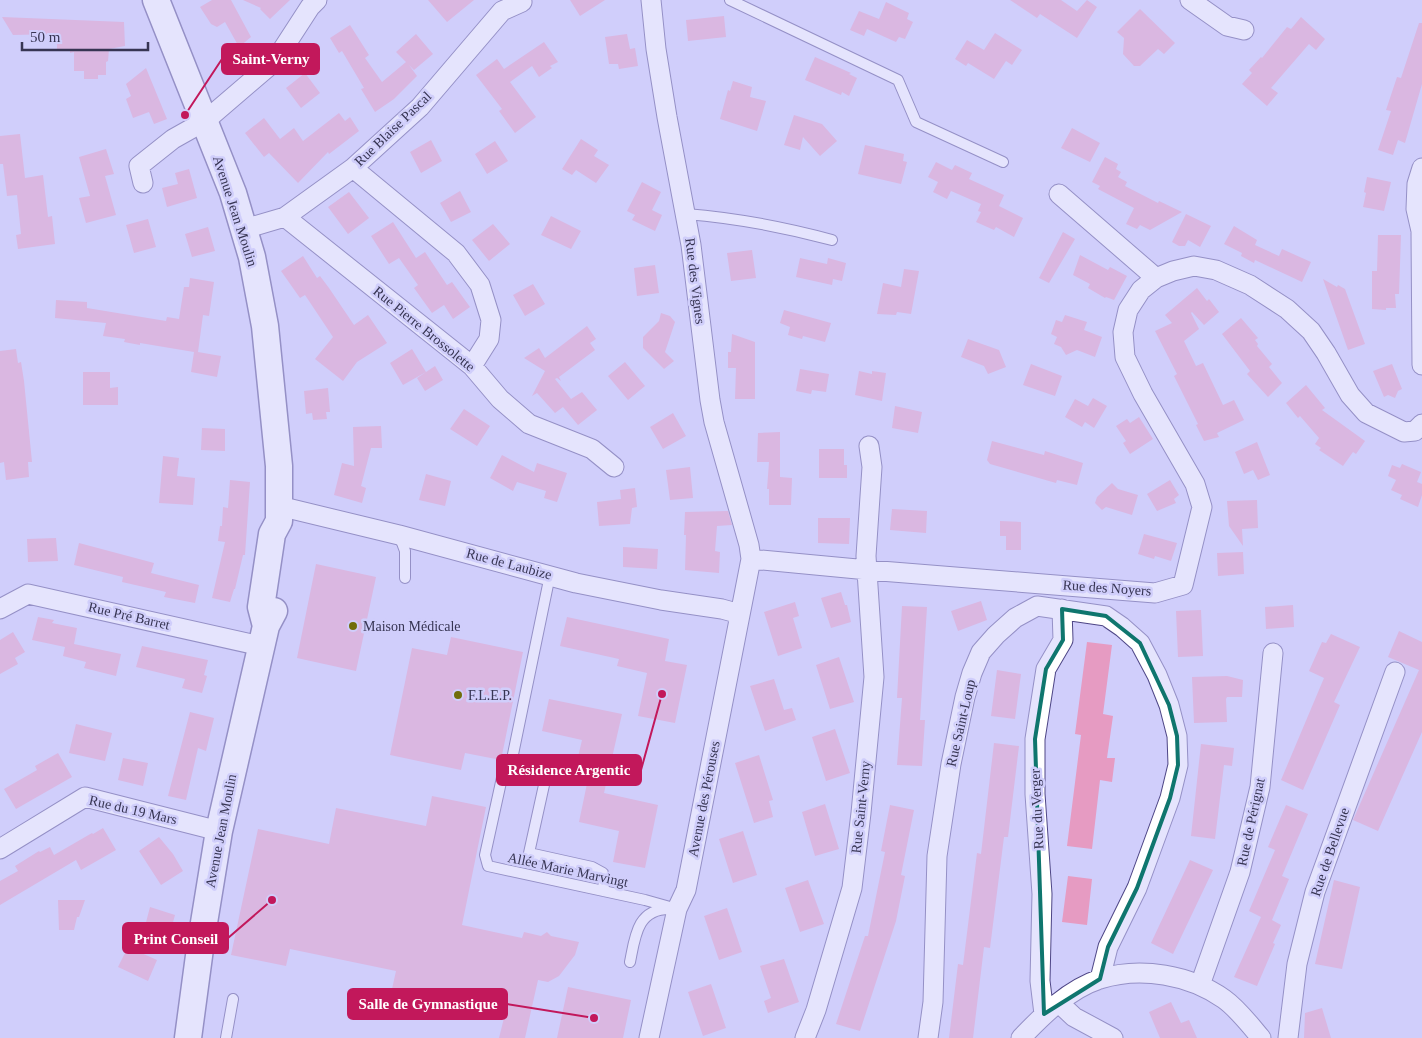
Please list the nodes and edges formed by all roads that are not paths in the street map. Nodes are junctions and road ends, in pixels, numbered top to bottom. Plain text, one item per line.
1 (156, 0) edge
2 (317, 0) edge
3 (651, 0) edge
4 (730, 0) edge
5 (1190, 0) edge
6 (522, 2) dead end
7 (1244, 30) dead end
8 (205, 121) junction
9 (1003, 162) dead end
10 (353, 168) junction
11 (1422, 168) edge
12 (143, 183) dead end
13 (1059, 194) dead end
14 (686, 214) junction
15 (285, 217) junction
16 (244, 229) junction
17 (832, 240) dead end
18 (1156, 278) junction
19 (1422, 365) edge
20 (472, 366) junction
21 (1422, 424) edge
22 (870, 446) dead end
23 (614, 467) dead end
24 (279, 513) junction
25 (399, 534) junction
26 (751, 559) junction
27 (868, 570) junction
28 (550, 575) junction
29 (406, 578) dead end
30 (1038, 583) junction
31 (1037, 606) junction
32 (0, 609) edge
33 (1062, 609) junction
34 (740, 614) junction
35 (264, 636) junction
36 (1273, 653) dead end
37 (1395, 672) dead end
38 (511, 764) dead end
39 (503, 773) dead end
40 (544, 785) dead end
41 (219, 831) junction
42 (0, 849) edge
43 (604, 891) junction
44 (677, 909) junction
45 (630, 962) dead end
46 (1100, 979) junction
47 (1200, 984) junction
48 (232, 999) dead end
49 (1059, 1003) junction
50 (1044, 1014) junction
51 (188, 1038) edge
52 (226, 1038) edge
53 (649, 1038) edge
54 (805, 1038) edge
55 (928, 1038) edge
56 (1021, 1038) edge
57 (1113, 1038) edge
58 (1261, 1038) edge
59 (1288, 1038) edge

1 - 8 main road, Avenue Jean Moulin
2 - 8 street
3 - 14 street, Rue des Vignes
4 - 9 lane
5 - 7 street
6 - 10 street, Rue Blaise Pascal
8 - 12 street
8 - 16 main road, Avenue Jean Moulin
10 - 15 street, Rue Blaise Pascal
10 - 20 street
11 - 19 street
13 - 18 street
14 - 17 lane
14 - 26 street, Rue des Vignes
15 - 16 street, Rue Blaise Pascal
15 - 20 street, Rue Pierre Brossolette
16 - 24 main road, Avenue Jean Moulin
18 - 21 street, Rue des Noyers
18 - 30 street, Rue des Noyers
20 - 23 street, Rue Pierre Brossolette
22 - 27 street, Rue Saint-Verny
24 - 25 street, Rue de Laubize
24 - 35 main road, Avenue Jean Moulin
25 - 28 street, Rue de Laubize
25 - 29 lane
26 - 27 street, Rue des Noyers
26 - 34 street, Avenue des Pérouses
27 - 30 street, Rue des Noyers
27 - 54 street, Rue Saint-Verny
28 - 34 street, Rue de Laubize
28 - 38 lane
30 - 31 street
31 - 33 street
31 - 55 street, Rue Saint-Loup
32 - 35 street, Rue Pré Barret
33 - 46 street
33 - 50 street, Rue du Verger
34 - 44 street, Avenue des Pérouses
35 - 41 main road, Avenue Jean Moulin
36 - 47 street, Rue de Pérignat
37 - 59 street, Rue de Bellevue
39 - 43 lane, Allée Marie Marvingt
40 - 43 lane
41 - 42 street, Rue du 19 Mars
41 - 51 main road, Avenue Jean Moulin
43 - 44 lane, Allée Marie Marvingt
44 - 45 lane
44 - 53 street, Avenue des Pérouses
46 - 47 street
46 - 49 street
47 - 58 street
48 - 52 lane
49 - 50 street
49 - 57 street
50 - 56 street

